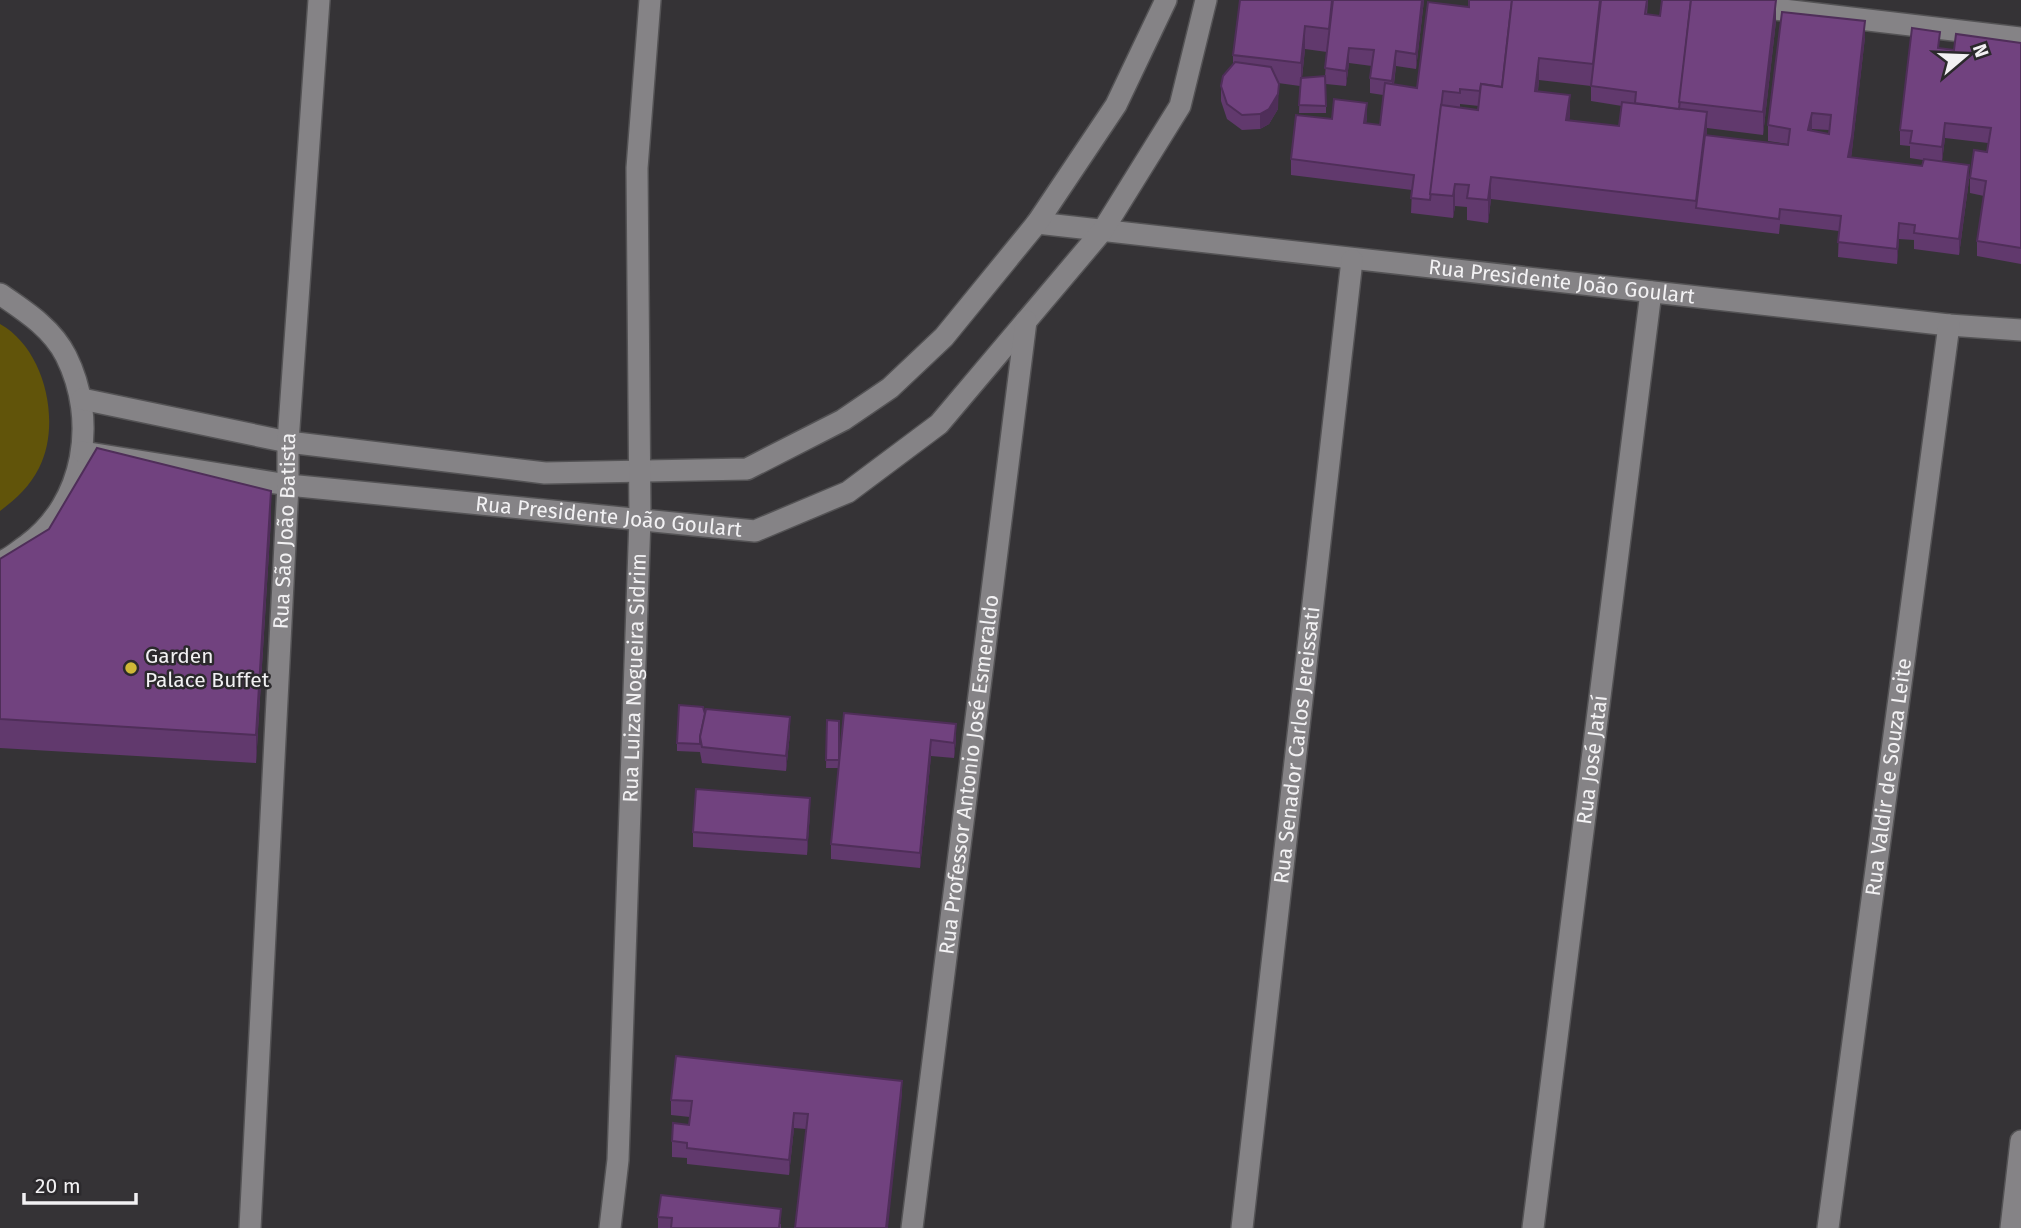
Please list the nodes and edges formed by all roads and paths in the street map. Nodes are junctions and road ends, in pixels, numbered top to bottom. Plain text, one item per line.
1 (319, 0) edge
2 (650, 0) edge
3 (1166, 0) edge
4 (1206, 0) edge
5 (1699, 0) edge
6 (2021, 38) edge
7 (1037, 223) junction
8 (1103, 230) junction
9 (1352, 260) junction
10 (1651, 292) junction
11 (0, 294) edge
12 (1026, 321) junction
13 (1949, 325) junction
14 (2021, 330) edge
15 (82, 399) junction
16 (288, 442) junction
17 (83, 452) junction
18 (640, 473) junction
19 (288, 485) junction
20 (640, 518) junction
21 (0, 562) edge
22 (2021, 1141) edge
23 (250, 1228) edge
24 (610, 1228) edge
25 (912, 1228) edge
26 (1242, 1228) edge
27 (1533, 1228) edge
28 (1828, 1228) edge
29 (2011, 1228) edge

1 - 16 street, Rua São João Batista
2 - 18 street, Rua Luiza Nogueira Sidrim
3 - 7 street, Rua Presidente João Goulart
4 - 8 street, Rua Presidente João Goulart
5 - 6 street
7 - 8 street, Rua Presidente João Goulart
7 - 18 street, Rua Presidente João Goulart
8 - 9 street, Rua Presidente João Goulart
8 - 12 street, Rua Presidente João Goulart
9 - 10 street, Rua Presidente João Goulart
9 - 26 street, Rua Senador Carlos Jereissati
10 - 13 street, Rua Presidente João Goulart
10 - 27 street, Rua José Jataí
11 - 15 street
12 - 20 street, Rua Presidente João Goulart
12 - 25 street, Rua Professor Antonio José Esmeraldo
13 - 14 street, Rua Presidente João Goulart
13 - 28 street, Rua Valdir de Souza Leite
15 - 16 street, Rua Presidente João Goulart
15 - 17 street
16 - 18 street, Rua Presidente João Goulart
16 - 19 street, Rua São João Batista
17 - 19 street, Rua Presidente João Goulart
17 - 21 street
18 - 20 street, Rua Luiza Nogueira Sidrim
19 - 20 street, Rua Presidente João Goulart
19 - 23 street, Rua São João Batista
20 - 24 street, Rua Luiza Nogueira Sidrim
22 - 29 street

